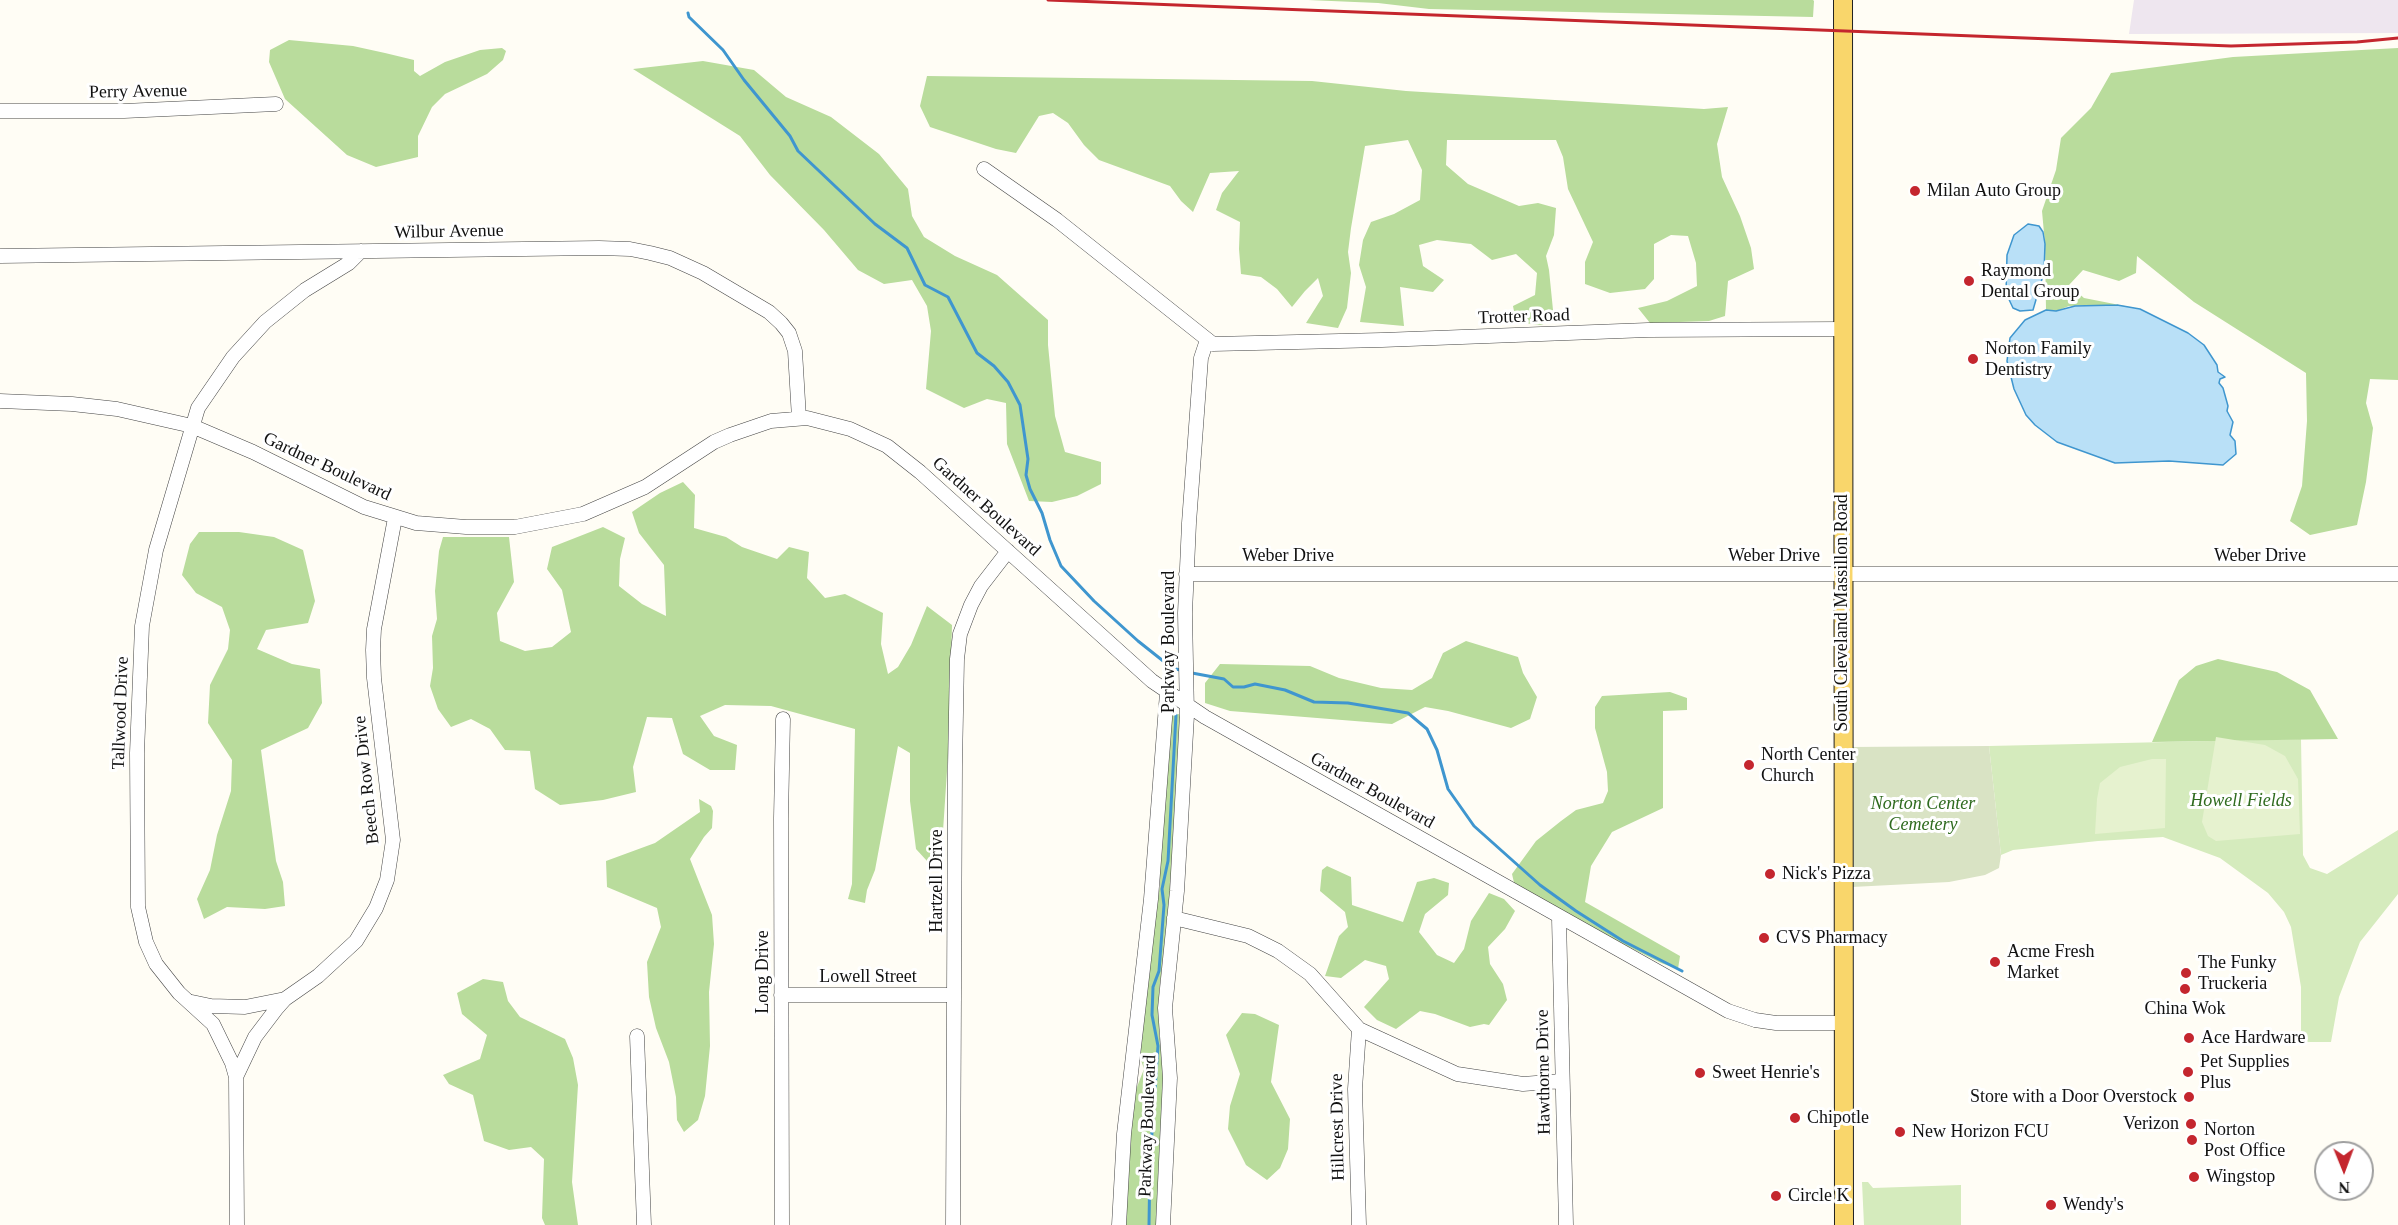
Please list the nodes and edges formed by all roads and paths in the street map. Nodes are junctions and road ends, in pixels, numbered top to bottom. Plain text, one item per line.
1 (1843, 0) edge
2 (276, 104) dead end
3 (0, 111) edge
4 (984, 169) dead end
5 (361, 251) junction
6 (0, 256) edge
7 (1843, 329) junction
8 (1207, 340) junction
9 (0, 401) edge
10 (799, 418) junction
11 (192, 426) junction
12 (395, 518) junction
13 (1008, 551) junction
14 (1186, 574) junction
15 (1842, 574) junction
16 (2398, 574) edge
17 (1167, 693) junction
18 (1187, 706) junction
19 (783, 719) dead end
20 (1174, 918) junction
21 (1559, 918) junction
22 (781, 995) junction
23 (954, 995) junction
24 (285, 999) junction
25 (188, 1000) junction
26 (1843, 1023) junction
27 (1359, 1029) junction
28 (638, 1036) dead end
29 (236, 1077) junction
30 (1562, 1081) junction
31 (237, 1225) edge
32 (644, 1225) edge
33 (782, 1225) edge
34 (953, 1225) edge
35 (1119, 1225) edge
36 (1163, 1225) edge
37 (1359, 1225) edge
38 (1566, 1225) edge
39 (1844, 1225) edge

1 - 7 main road, South Cleveland Massillon Road
2 - 3 street, Perry Avenue
4 - 8 street
5 - 6 street, Wilbur Avenue
5 - 10 street, Wilbur Avenue
5 - 11 street, Tallwood Drive
7 - 8 street, Trotter Road
7 - 15 main road, South Cleveland Massillon Road
8 - 14 street, Parkway Boulevard
9 - 11 street, Gardner Boulevard
10 - 12 street, Gardner Boulevard
10 - 13 street, Gardner Boulevard
11 - 12 street, Gardner Boulevard
11 - 25 street, Tallwood Drive
12 - 24 street, Beech Row Drive
13 - 17 street, Gardner Boulevard
13 - 23 street, Hartzell Drive
14 - 15 street, Weber Drive
14 - 18 street, Parkway Boulevard
15 - 16 street, Weber Drive
15 - 26 main road, South Cleveland Massillon Road
17 - 18 street, Gardner Boulevard
17 - 35 street, Parkway Boulevard
18 - 20 street, Parkway Boulevard
18 - 21 street, Gardner Boulevard
19 - 22 street, Long Drive
20 - 27 street
20 - 36 street, Parkway Boulevard
21 - 26 street, Gardner Boulevard
21 - 30 street, Hawthorne Drive
22 - 23 street, Lowell Street
22 - 33 street, Long Drive
23 - 34 street, Hartzell Drive
24 - 25 street, Beech Row Drive
24 - 29 street, Beech Row Drive
25 - 29 street, Tallwood Drive
26 - 39 main road, South Cleveland Massillon Road
27 - 30 street
27 - 37 street, Hillcrest Drive
28 - 32 street
29 - 31 street, Tallwood Drive
30 - 38 street, Hawthorne Drive

